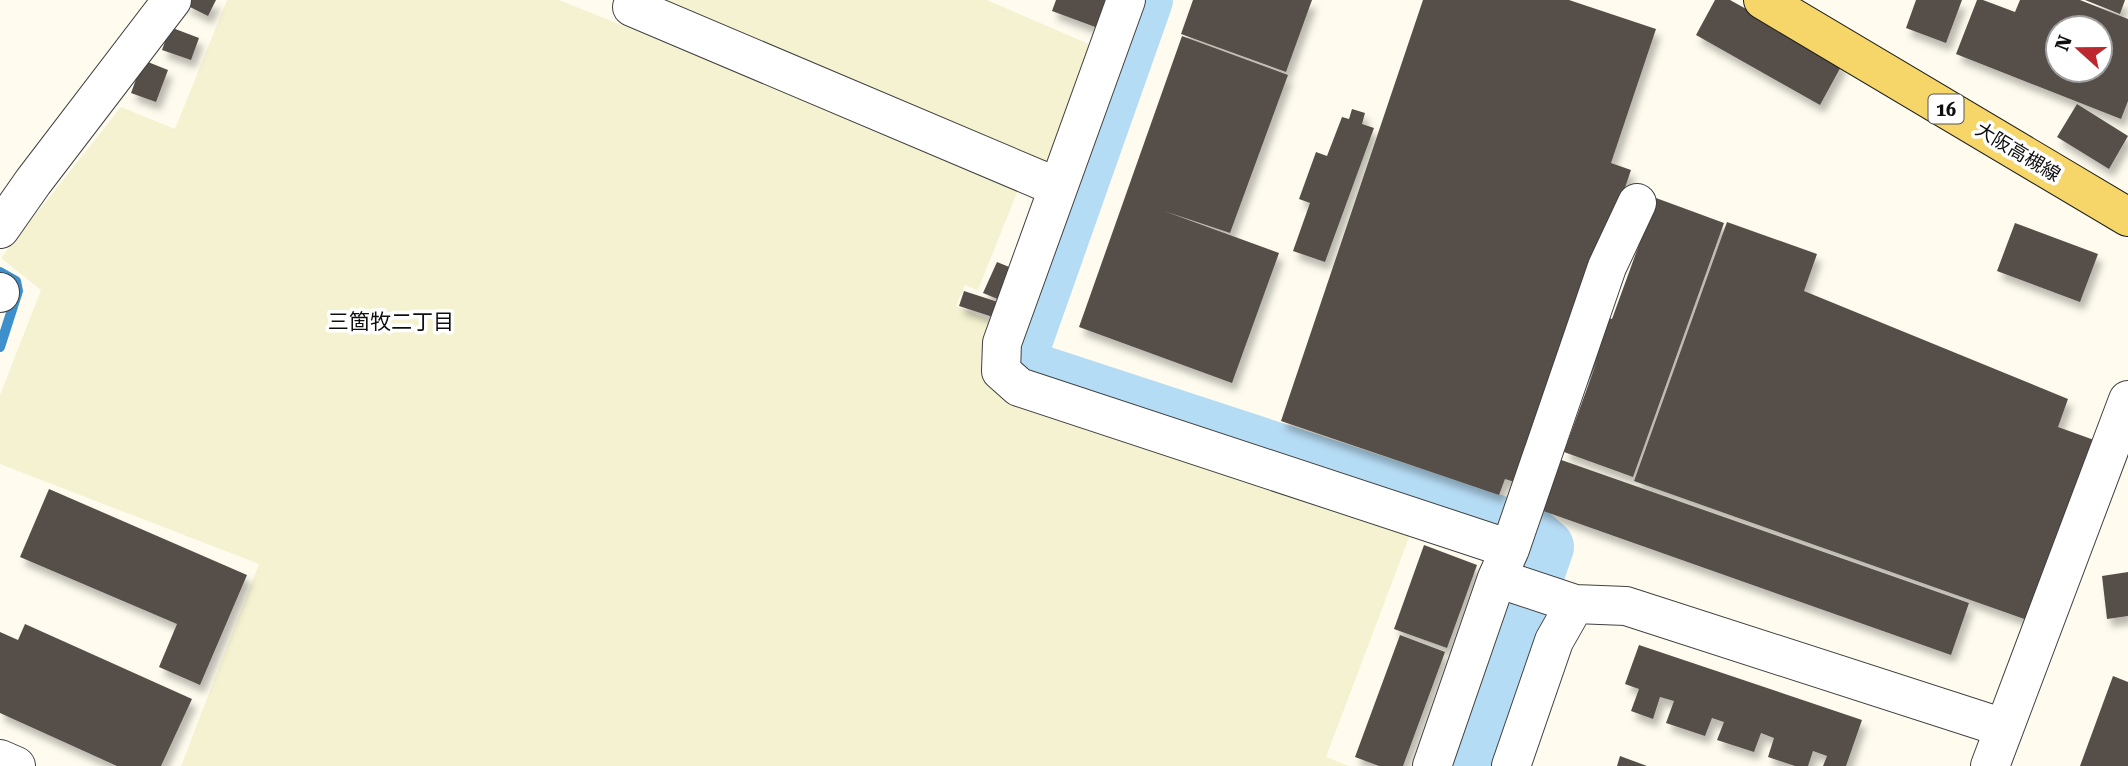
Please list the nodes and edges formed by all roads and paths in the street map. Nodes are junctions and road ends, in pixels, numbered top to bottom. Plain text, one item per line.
1 (172, 0) edge
2 (1126, 0) edge
3 (1763, 0) edge
4 (632, 7) dead end
5 (1057, 187) junction
6 (1637, 203) dead end
7 (2128, 218) edge
8 (0, 229) edge
9 (2128, 400) edge
10 (1504, 564) junction
11 (1575, 604) junction
12 (2004, 728) junction
13 (0, 759) edge
14 (16, 766) edge
15 (1432, 766) edge
16 (1511, 766) edge
17 (1990, 766) edge

1 - 8 street
2 - 5 street
3 - 7 main road, 大阪高槻線 / 16
4 - 5 street
5 - 10 street
6 - 10 street
9 - 12 street
10 - 11 street
10 - 15 street
11 - 12 street
11 - 16 street
12 - 17 street
13 - 14 street

